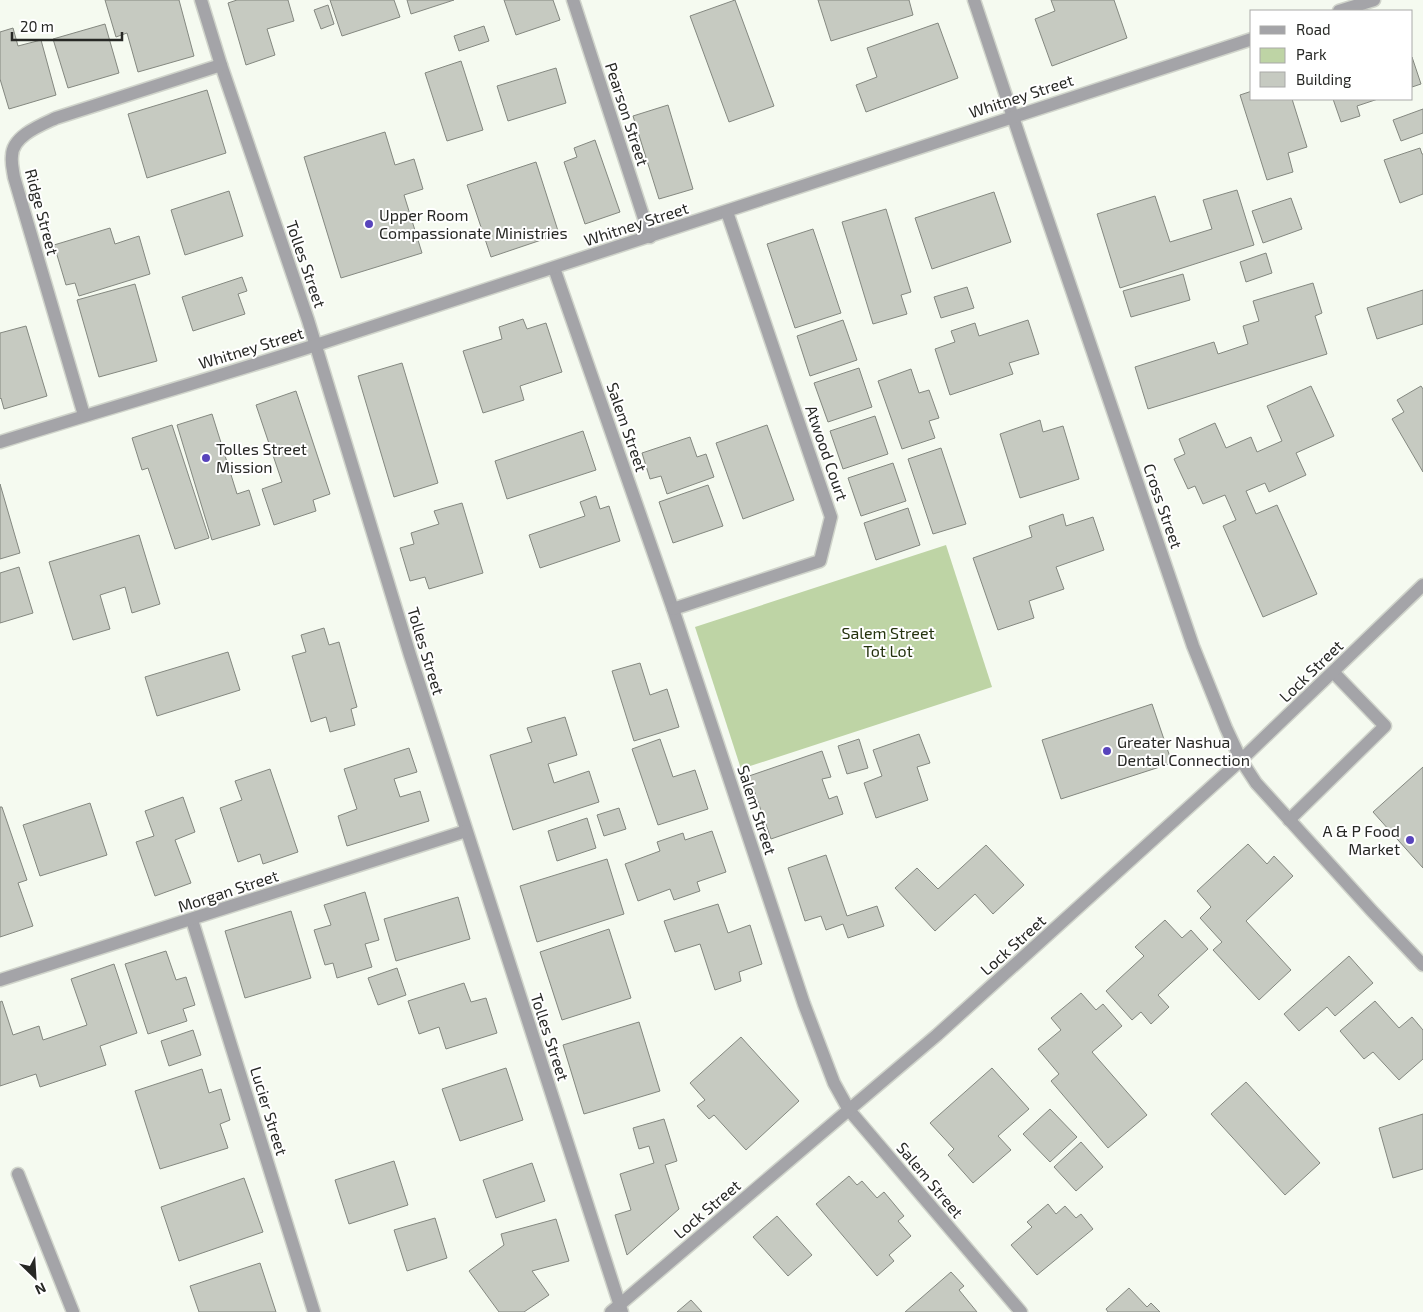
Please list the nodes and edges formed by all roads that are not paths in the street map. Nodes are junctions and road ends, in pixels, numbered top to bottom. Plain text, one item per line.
1 (201, 0) edge
2 (573, 0) edge
3 (974, 0) edge
4 (1374, 0) edge
5 (1342, 10) edge
6 (1250, 40) edge
7 (220, 65) junction
8 (1012, 116) junction
9 (727, 212) junction
10 (650, 237) junction
11 (554, 268) junction
12 (315, 345) junction
13 (84, 415) junction
14 (0, 442) edge
15 (1423, 586) edge
16 (674, 608) junction
17 (1333, 672) junction
18 (1242, 760) junction
19 (1289, 820) junction
20 (466, 832) junction
21 (192, 920) junction
22 (1423, 965) edge
23 (0, 980) edge
24 (849, 1110) junction
25 (18, 1174) dead end
26 (617, 1310) edge
27 (73, 1312) edge
28 (314, 1312) edge
29 (1021, 1312) edge

1 - 7 street, Tolles Street
2 - 10 street, Pearson Street
3 - 8 street, Cross Street
4 - 5 street
6 - 8 street, Whitney Street
7 - 12 street, Tolles Street
7 - 13 street, Ridge Street
8 - 9 street, Whitney Street
8 - 18 street, Cross Street
9 - 10 street, Whitney Street
9 - 16 street, Atwood Court
10 - 11 street, Whitney Street
11 - 12 street, Whitney Street
11 - 16 street, Salem Street
12 - 13 street, Whitney Street
12 - 20 street, Tolles Street
13 - 14 street, Whitney Street
15 - 17 street, Lock Street
16 - 24 street, Salem Street
17 - 18 street, Lock Street
17 - 19 street
18 - 19 street, Cross Street
18 - 24 street, Lock Street
19 - 22 street, Cross Street
20 - 21 street, Morgan Street
20 - 26 street, Tolles Street
21 - 23 street, Morgan Street
21 - 28 street, Lucier Street
24 - 26 street, Lock Street
24 - 29 street, Salem Street
25 - 27 street

